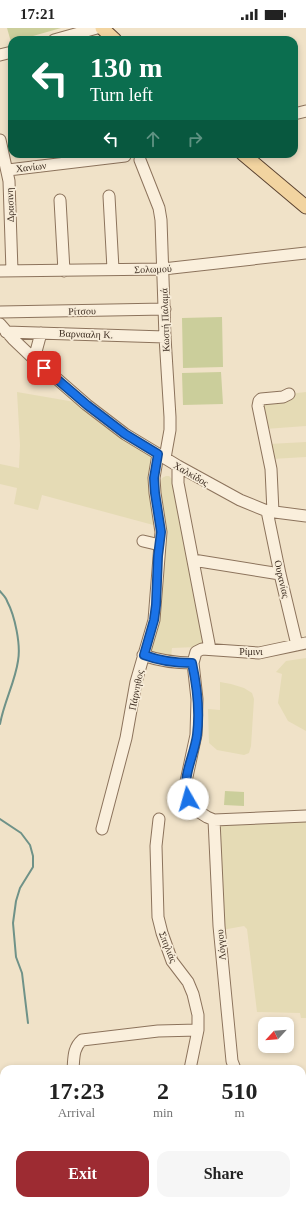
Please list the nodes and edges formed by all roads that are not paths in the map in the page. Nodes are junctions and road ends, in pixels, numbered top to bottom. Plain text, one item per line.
1 (97, 28) edge
2 (102, 28) edge
3 (68, 36) edge
4 (111, 36) edge
5 (0, 140) edge
6 (108, 158) edge
7 (249, 158) edge
8 (140, 160) dead end
9 (8, 170) junction
10 (109, 196) dead end
11 (60, 200) dead end
12 (306, 207) edge
13 (306, 253) edge
14 (113, 269) junction
15 (164, 269) junction
16 (12, 271) junction
17 (64, 271) junction
18 (0, 272) edge
19 (165, 310) junction
20 (0, 312) edge
21 (3, 328) edge
22 (41, 333) junction
23 (165, 337) junction
24 (34, 359) junction
25 (289, 394) dead end
26 (162, 456) junction
27 (178, 466) junction
28 (270, 512) junction
29 (306, 516) edge
30 (143, 541) dead end
31 (160, 545) junction
32 (193, 560) junction
33 (280, 574) junction
34 (302, 644) edge
35 (210, 649) junction
36 (144, 655) junction
37 (192, 663) junction
38 (306, 816) edge
39 (159, 819) dead end
40 (214, 820) junction
41 (102, 829) dead end
42 (198, 1030) junction
43 (73, 1065) edge
44 (191, 1065) edge
45 (234, 1065) edge

1 - 3 street
2 - 4 main road
5 - 9 street, Δρασινη
6 - 9 street, Χανίων
7 - 12 main road
8 - 15 street, Κωστή Παλαμά
9 - 16 street, Δρασινη
10 - 14 street
11 - 17 street
13 - 15 street, Σολωμού
14 - 15 street, Σολωμού
14 - 17 street, Σολωμού
15 - 19 street, Κωστή Παλαμά
16 - 17 street, Σολωμού
16 - 18 street, Σολωμού
19 - 20 street, Ρίτσου
19 - 23 street, Κωστή Παλαμά
21 - 22 street, Βαρνααλη Κ.
21 - 24 street, Χαλκίδος
22 - 23 street, Βαρνααλη Κ.
22 - 24 street
23 - 26 street, Κωστή Παλαμά
24 - 26 street, Χαλκίδος
25 - 28 street, Ουρανίας
26 - 27 street, Χαλκίδος
26 - 31 street, Πάρνηθος
27 - 28 street, Χαλκίδος
27 - 32 street
28 - 29 street, Χαλκίδος
28 - 33 street, Ουρανίας
30 - 31 street
31 - 36 street, Πάρνηθος
32 - 33 street
32 - 35 street
33 - 34 street, Ουρανίας
34 - 35 street, Ρίμινι
35 - 37 street, Ρίμινι
36 - 37 street
36 - 41 street, Πάρνηθος
37 - 40 street
38 - 40 street
39 - 42 street, Σπηλιάς
40 - 45 street, Λόγγου
42 - 43 street
42 - 44 street, Σπηλιάς

